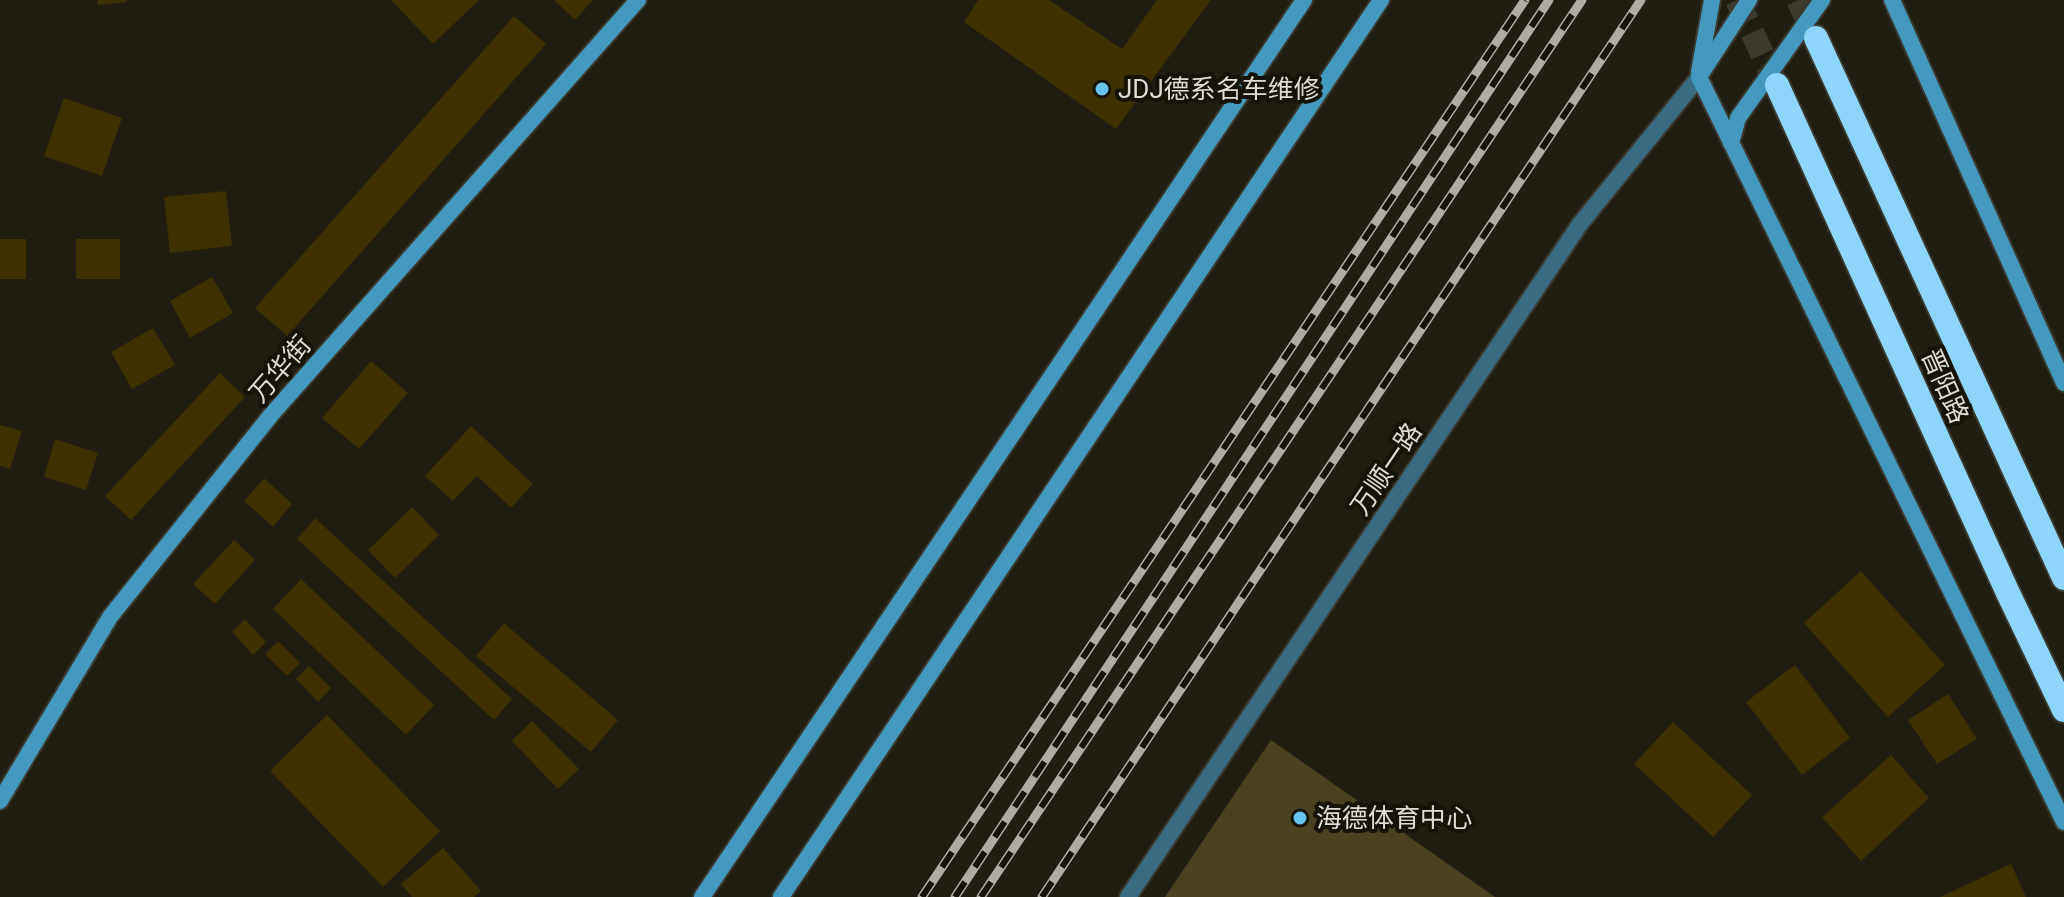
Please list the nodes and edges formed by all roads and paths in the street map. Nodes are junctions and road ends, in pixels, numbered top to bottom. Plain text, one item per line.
1 (638, 0) edge
2 (1304, 0) edge
3 (1381, 0) edge
4 (1712, 0) edge
5 (1749, 0) edge
6 (1822, 0) edge
7 (1892, 0) edge
8 (1816, 38) tunnel mouth
9 (1699, 77) junction
10 (1777, 85) tunnel mouth
11 (1731, 143) junction
12 (2064, 383) edge
13 (2064, 578) edge
14 (2059, 700) edge
15 (2064, 717) edge
16 (0, 801) edge
17 (2064, 822) edge
18 (702, 897) edge
19 (781, 897) edge
20 (1128, 897) edge

1 - 16 street, 万华街
2 - 18 street
3 - 19 street
4 - 9 street
5 - 9 street
6 - 11 street
7 - 12 street
8 - 13 highway, 晋阳路
9 - 11 street
9 - 20 street, 万顺一路
10 - 14 highway, 晋阳路
11 - 17 street
14 - 15 highway, 晋阳路

